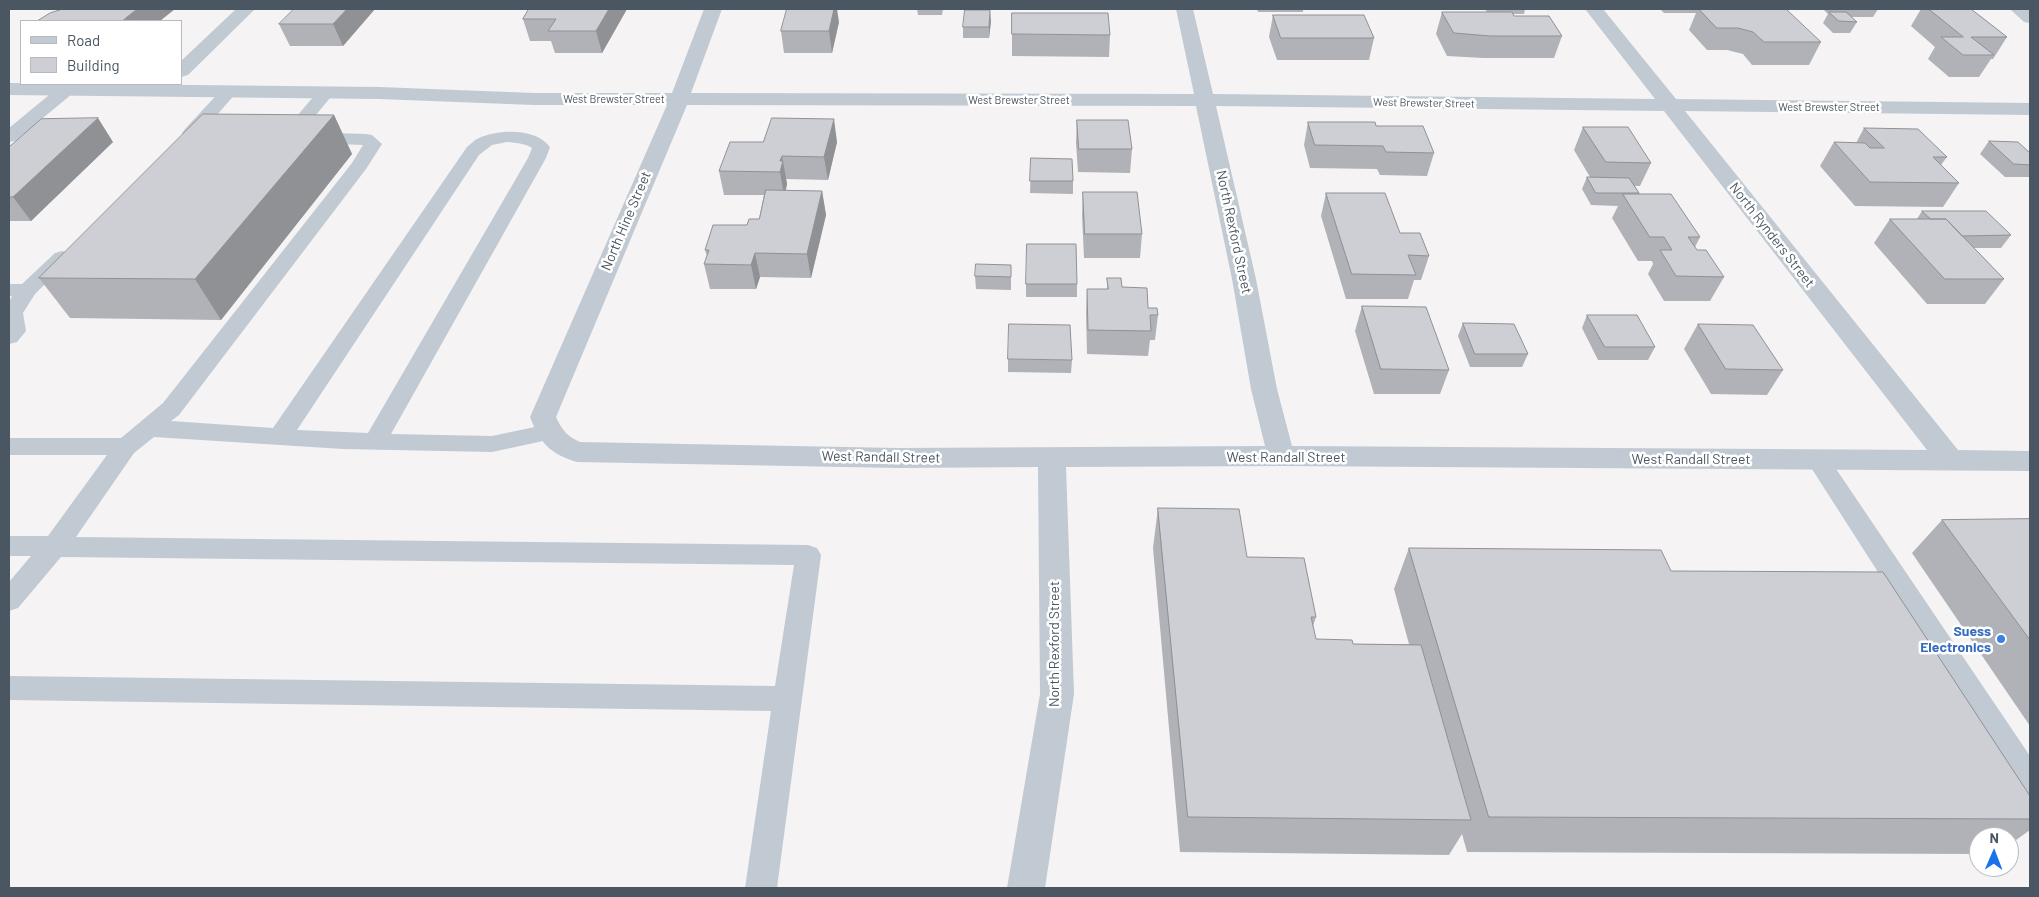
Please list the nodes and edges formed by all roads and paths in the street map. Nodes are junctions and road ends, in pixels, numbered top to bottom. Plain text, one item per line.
1 (246, 9) edge
2 (714, 9) edge
3 (1186, 9) edge
4 (1594, 9) edge
5 (2018, 9) edge
6 (2030, 18) edge
7 (182, 70) edge
8 (163, 87) edge
9 (9, 89) edge
10 (66, 90) junction
11 (229, 92) junction
12 (326, 93) junction
13 (679, 100) junction
14 (1207, 100) junction
15 (1670, 106) junction
16 (2030, 108) edge
17 (9, 137) edge
18 (193, 138) edge
19 (75, 244) edge
20 (18, 290) edge
21 (9, 337) edge
22 (148, 428) junction
23 (549, 432) junction
24 (280, 436) junction
25 (375, 441) junction
26 (9, 446) edge
27 (126, 447) junction
28 (1281, 456) junction
29 (1052, 458) junction
30 (1818, 460) junction
31 (1950, 460) junction
32 (2030, 462) edge
33 (9, 546) edge
34 (55, 546) junction
35 (9, 600) edge
36 (9, 688) edge
37 (788, 699) junction
38 (2030, 782) edge
39 (761, 888) edge
40 (1026, 888) edge

1 - 7 street
2 - 13 street, North Hine Street
3 - 14 street, North Rexford Street
4 - 15 street, North Rynders Street
5 - 6 street
8 - 10 street, West Brewster Street
8 - 11 street, West Brewster Street
9 - 10 street, West Brewster Street
10 - 17 lane
11 - 12 street, West Brewster Street
11 - 18 lane
12 - 13 street, West Brewster Street
12 - 22 lane
13 - 14 street, West Brewster Street
13 - 23 street, North Hine Street
14 - 15 street, West Brewster Street
14 - 28 street, North Rexford Street
15 - 16 street, West Brewster Street
15 - 31 street, North Rynders Street
19 - 20 lane
20 - 21 lane
22 - 24 lane
22 - 27 lane
23 - 25 lane
23 - 29 street, West Randall Street
24 - 25 lane
24 - 25 lane
26 - 27 lane
27 - 34 lane
28 - 29 street, West Randall Street
28 - 30 street, West Randall Street
29 - 40 street, North Rexford Street
30 - 31 street, West Randall Street
30 - 38 lane
31 - 32 street, West Randall Street
33 - 34 lane
34 - 35 lane
34 - 37 lane
36 - 37 lane
37 - 39 lane

